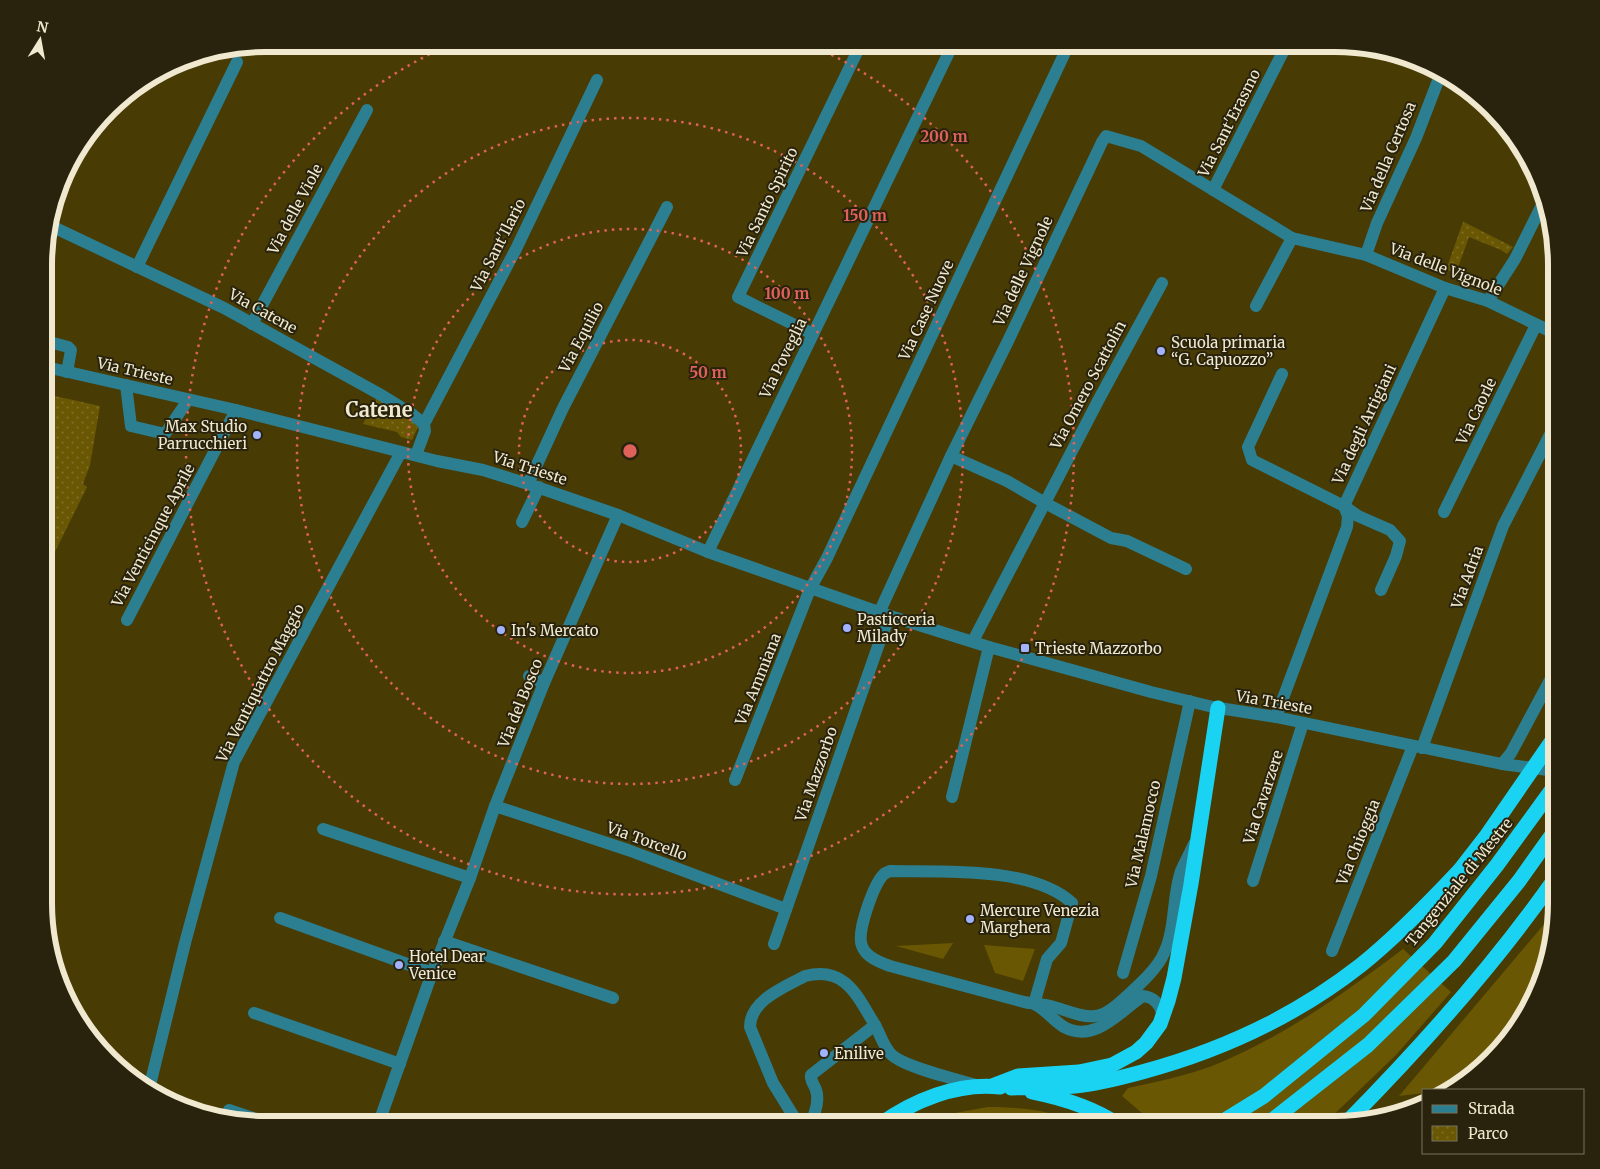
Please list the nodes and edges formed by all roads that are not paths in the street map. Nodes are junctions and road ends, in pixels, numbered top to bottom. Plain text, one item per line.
1 (857, 52) edge
2 (949, 52) edge
3 (1065, 52) edge
4 (1283, 52) edge
5 (237, 62) dead end
6 (1438, 79) edge
7 (597, 80) dead end
8 (368, 110) dead end
9 (1213, 190) junction
10 (667, 207) dead end
11 (1540, 209) edge
12 (56, 228) edge
13 (1292, 238) junction
14 (1366, 255) junction
15 (137, 267) junction
16 (1162, 284) dead end
17 (1445, 288) junction
18 (1488, 301) junction
19 (1256, 306) dead end
20 (252, 324) junction
21 (1536, 325) junction
22 (1548, 330) edge
23 (813, 334) junction
24 (52, 343) edge
25 (52, 368) edge
26 (67, 372) junction
27 (1282, 374) dead end
28 (126, 385) junction
29 (188, 400) junction
30 (236, 410) junction
31 (424, 424) junction
32 (1548, 439) edge
33 (401, 452) junction
34 (416, 455) junction
35 (951, 456) junction
36 (534, 485) junction
37 (1045, 503) junction
38 (1344, 506) junction
39 (1444, 512) dead end
40 (618, 515) junction
41 (522, 522) dead end
42 (708, 552) junction
43 (1186, 569) dead end
44 (810, 589) junction
45 (1381, 590) dead end
46 (885, 614) junction
47 (127, 620) dead end
48 (973, 642) junction
49 (989, 647) junction
50 (529, 676) dead end
51 (544, 683) junction
52 (1548, 684) edge
53 (1190, 702) junction
54 (1218, 708) junction
55 (1276, 717) junction
56 (1303, 723) junction
57 (1417, 747) junction
58 (1548, 747) edge
59 (1502, 764) junction
60 (1548, 770) edge
61 (735, 780) dead end
62 (1548, 795) edge
63 (952, 797) dead end
64 (496, 806) junction
65 (323, 829) dead end
66 (1198, 836) junction
67 (1548, 840) edge
68 (470, 878) junction
69 (1253, 880) dead end
70 (1548, 888) edge
71 (786, 909) junction
72 (280, 918) dead end
73 (444, 941) junction
74 (774, 944) dead end
75 (1332, 951) dead end
76 (432, 973) junction
77 (1123, 973) dead end
78 (613, 998) dead end
79 (1034, 1004) junction
80 (254, 1012) dead end
81 (1163, 1017) junction
82 (875, 1026) junction
83 (400, 1064) junction
84 (150, 1083) edge
85 (987, 1086) junction
86 (1011, 1088) junction
87 (228, 1113) edge
88 (245, 1116) edge
89 (381, 1116) edge
90 (794, 1116) edge
91 (814, 1116) edge
92 (893, 1116) edge
93 (1102, 1116) edge
94 (1232, 1116) edge
95 (1277, 1116) edge
96 (1353, 1116) edge

1 - 23 street, Via Santo Spirito
2 - 23 street, Via Poveglia
3 - 44 street, Via Case Nuove
4 - 9 street, Via Sant'Erasmo
5 - 15 street
6 - 14 street, Via della Certosa
7 - 31 street, Via Sant'Ilario
8 - 20 street, Via delle Viole
9 - 13 street, Via delle Vignole
9 - 35 street, Via delle Vignole
10 - 36 street, Via Equilio
11 - 18 street
12 - 15 street, Via Catene
13 - 14 street, Via delle Vignole
13 - 19 street
14 - 17 street, Via delle Vignole
15 - 20 street, Via Catene
16 - 37 street, Via Omero Scattolin
17 - 18 street, Via delle Vignole
17 - 38 street, Via degli Artigiani
18 - 21 street, Via delle Vignole
20 - 31 street, Via Catene
21 - 22 street, Via delle Vignole
21 - 39 street, Via Caorle
23 - 42 street, Via Poveglia
24 - 26 street
25 - 26 street, Via Trieste
26 - 28 street, Via Trieste
27 - 38 street
28 - 29 street, Via Trieste
28 - 29 street
29 - 30 street, Via Trieste
30 - 33 street, Via Trieste
30 - 47 street, Via Venticinque Aprile
31 - 34 street
32 - 57 street, Via Adria
33 - 34 street, Via Trieste
33 - 84 street, Via Ventiquattro Maggio
34 - 36 street, Via Trieste
35 - 37 street
35 - 46 street, Via delle Vignole
36 - 40 street, Via Trieste
36 - 41 street, Via Equilio
37 - 43 street
37 - 48 street, Via Omero Scattolin
38 - 45 street
38 - 55 street, Via degli Artigiani
40 - 42 street, Via Trieste
40 - 51 street, Via del Bosco
42 - 44 street, Via Trieste
44 - 46 street, Via Trieste
44 - 61 street, Via Ammiana
46 - 48 street, Via Trieste
46 - 71 street, Via Mazzorbo
48 - 49 street, Via Trieste
49 - 53 street, Via Trieste
49 - 63 street
50 - 51 street
51 - 64 street, Via del Bosco
52 - 59 street
53 - 54 street, Via Trieste
53 - 77 street, Via Malamocco
54 - 55 street, Via Trieste
54 - 66 highway
55 - 56 street, Via Trieste
56 - 57 street, Via Trieste
56 - 69 street, Via Cavarzere
57 - 59 street, Via Trieste
57 - 75 street, Via Chioggia
58 - 86 highway, bridge
59 - 60 street, Via Trieste
62 - 94 highway, Tangenziale di Mestre
64 - 68 street, Via del Bosco
64 - 71 street, Via Torcello
65 - 68 street
66 - 79 street
66 - 81 highway
67 - 95 highway
68 - 73 street, Via del Bosco
70 - 96 highway
71 - 74 street, Via Mazzorbo
72 - 76 street
73 - 76 street, Via del Bosco
73 - 78 street
76 - 83 street, Via del Bosco
79 - 79 street
79 - 81 street
80 - 83 street
81 - 85 highway
82 - 85 street
82 - 90 street
82 - 91 street
83 - 89 street, Via del Bosco
85 - 86 highway
85 - 92 highway
86 - 93 highway
87 - 88 street

